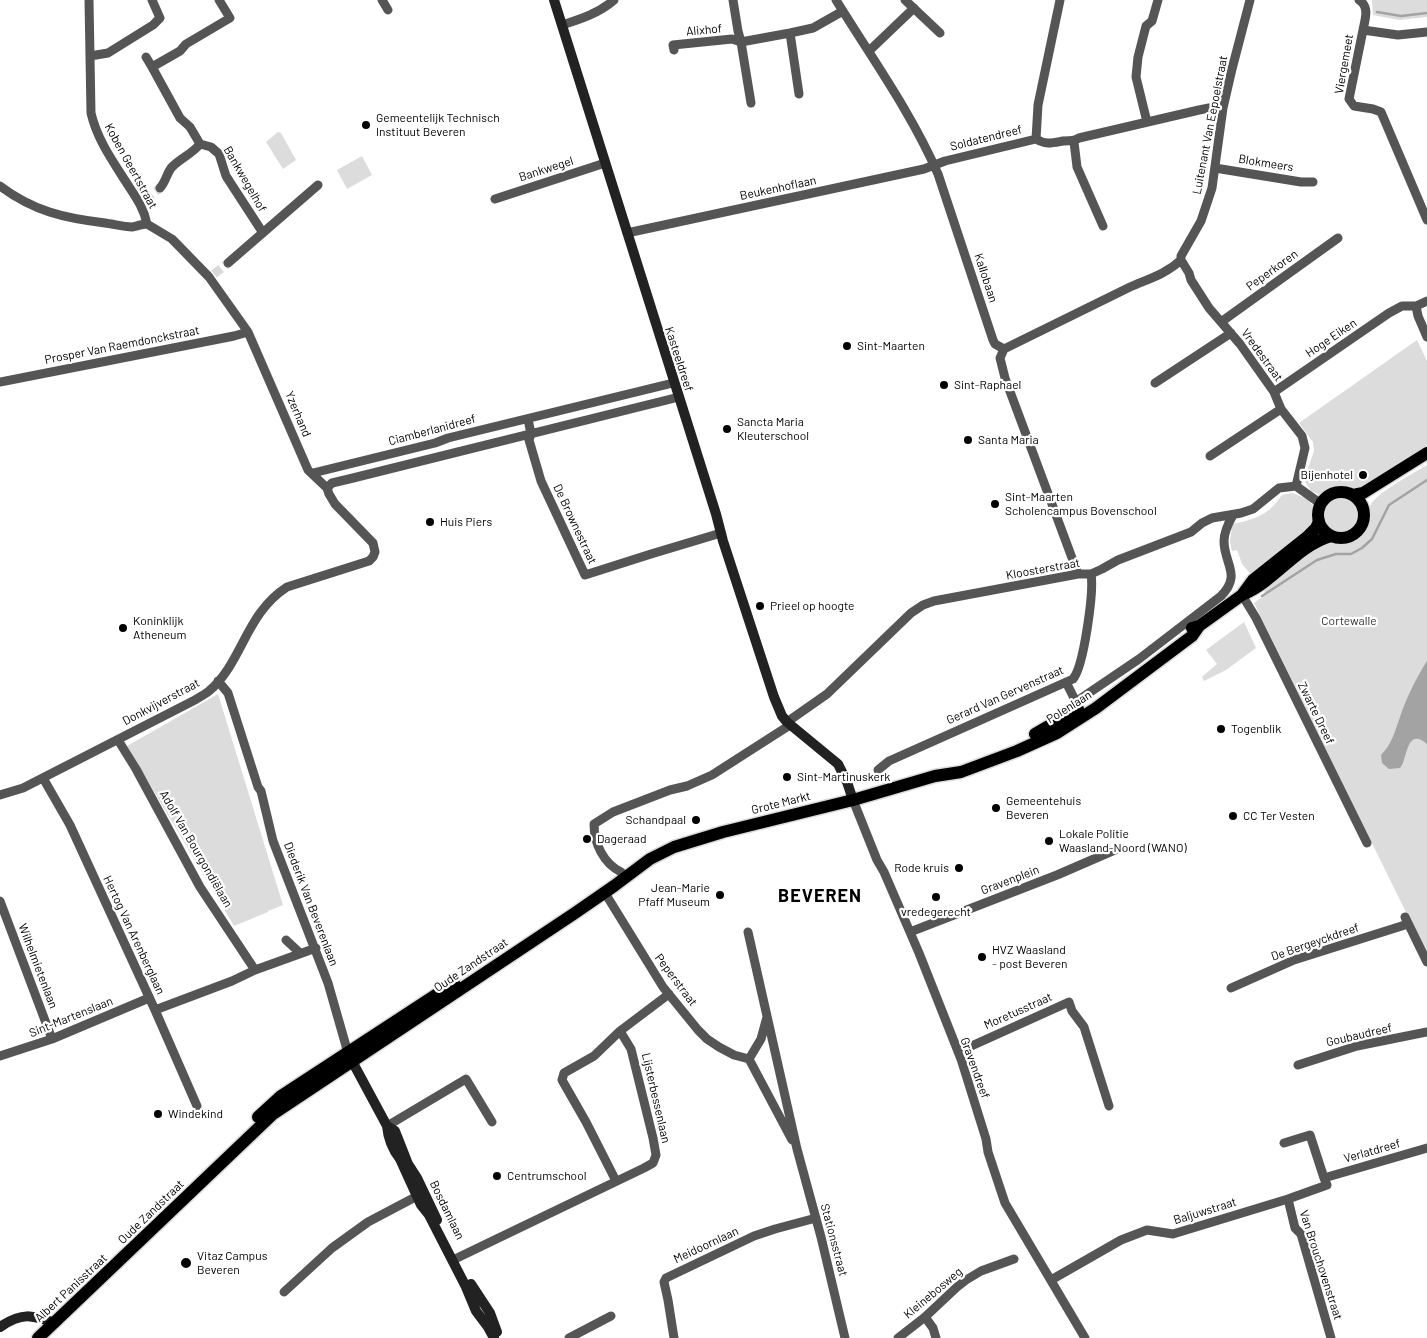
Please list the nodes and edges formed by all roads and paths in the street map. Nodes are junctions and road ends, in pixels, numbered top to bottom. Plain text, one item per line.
1 (88, 0) edge
2 (152, 0) edge
3 (219, 0) edge
4 (382, 0) edge
5 (554, 0) edge
6 (614, 0) edge
7 (732, 0) edge
8 (836, 0) edge
9 (905, 0) edge
10 (1060, 0) edge
11 (1158, 0) edge
12 (1250, 0) edge
13 (1359, 0) edge
14 (914, 8) junction
15 (388, 10) dead end
16 (843, 11) junction
17 (562, 25) junction
18 (1363, 30) junction
19 (1427, 32) edge
20 (790, 33) junction
21 (940, 33) dead end
22 (741, 42) junction
23 (674, 50) dead end
24 (869, 51) junction
25 (90, 56) junction
26 (146, 57) dead end
27 (152, 66) junction
28 (800, 94) dead end
29 (751, 103) dead end
30 (1223, 108) junction
31 (1147, 122) junction
32 (1036, 139) junction
33 (1074, 142) junction
34 (200, 144) junction
35 (605, 163) junction
36 (934, 165) junction
37 (1215, 168) junction
38 (1313, 182) dead end
39 (318, 185) dead end
40 (0, 186) edge
41 (160, 188) tunnel mouth
42 (495, 199) dead end
43 (1427, 220) edge
44 (147, 224) junction
45 (1103, 226) dead end
46 (263, 233) junction
47 (627, 233) junction
48 (1338, 238) dead end
49 (1181, 260) junction
50 (228, 263) tunnel mouth
51 (1427, 301) edge
52 (1416, 306) junction
53 (1221, 322) junction
54 (248, 332) junction
55 (1231, 333) junction
56 (1427, 337) edge
57 (1004, 349) junction
58 (0, 382) edge
59 (674, 383) junction
60 (1155, 383) dead end
61 (654, 387) junction
62 (1274, 392) junction
63 (678, 397) junction
64 (658, 403) junction
65 (1281, 409) junction
66 (528, 419) junction
67 (531, 434) junction
68 (1427, 453) edge
69 (1210, 456) dead end
70 (1427, 462) edge
71 (344, 466) junction
72 (313, 473) junction
73 (349, 479) junction
74 (1296, 486) junction
75 (327, 488) junction
76 (1353, 495) junction
77 (1321, 504) junction
78 (1364, 510) junction
79 (1233, 515) junction
80 (1319, 522) junction
81 (721, 533) junction
82 (1331, 536) junction
83 (375, 552) joint
84 (1078, 574) junction
85 (1091, 574) junction
86 (1242, 595) junction
87 (218, 681) junction
88 (1066, 682) junction
89 (788, 724) junction
90 (118, 740) junction
91 (878, 770) dead end
92 (42, 778) junction
93 (0, 796) edge
94 (853, 800) junction
95 (1367, 843) dead end
96 (1117, 849) dead end
97 (650, 859) junction
98 (621, 872) junction
99 (606, 888) junction
100 (0, 901) edge
101 (748, 932) dead end
102 (910, 932) junction
103 (286, 940) dead end
104 (316, 948) junction
105 (300, 954) junction
106 (1427, 962) edge
107 (255, 970) junction
108 (1231, 988) dead end
109 (669, 994) junction
110 (150, 998) junction
111 (155, 1010) junction
112 (768, 1017) junction
113 (620, 1030) junction
114 (1427, 1032) edge
115 (52, 1040) junction
116 (958, 1052) junction
117 (0, 1056) edge
118 (350, 1057) junction
119 (749, 1059) junction
120 (1298, 1065) dead end
121 (197, 1106) dead end
122 (1109, 1106) dead end
123 (793, 1110) junction
124 (779, 1114) junction
125 (492, 1122) dead end
126 (386, 1126) junction
127 (1284, 1143) dead end
128 (1427, 1148) edge
129 (797, 1149) junction
130 (1324, 1178) junction
131 (616, 1181) junction
132 (421, 1194) junction
133 (1288, 1199) junction
134 (816, 1218) junction
135 (123, 1258) joint
136 (457, 1258) junction
137 (1014, 1259) dead end
138 (1051, 1280) junction
139 (284, 1292) dead end
140 (481, 1309) junction
141 (611, 1316) dead end
142 (925, 1317) junction
143 (55, 1323) junction
144 (0, 1327) edge
145 (38, 1338) edge
146 (494, 1338) edge
147 (500, 1338) edge
148 (569, 1338) edge
149 (674, 1338) edge
150 (845, 1338) edge
151 (898, 1338) edge
152 (936, 1338) edge
153 (1085, 1338) edge
154 (1331, 1338) edge

1 - 25 street, Koben Geertstraat
2 - 25 street
3 - 27 street
4 - 15 street
5 - 17 street, Kasteeldreef
6 - 17 street
7 - 22 street, Alixhof
8 - 16 street, Kallobaan
9 - 14 street
10 - 32 street
11 - 31 street
12 - 30 street, Luitenant Van Eepoelstraat
13 - 18 street, Viergemeet
14 - 21 street
14 - 24 street
16 - 20 street, Alixhof
16 - 24 street, Kallobaan
17 - 35 street, Kasteeldreef
18 - 19 street, Viergemeet
18 - 43 street, Viergemeet
20 - 22 street, Alixhof
20 - 28 street
22 - 23 street, Alixhof
22 - 29 street, Alixhof
24 - 36 street, Kallobaan
25 - 44 street, Koben Geertstraat
26 - 27 street, Bankwegelhof
27 - 34 street, Bankwegelhof
30 - 31 street, Soldatendreef
30 - 37 street, Luitenant Van Eepoelstraat
31 - 33 street, Soldatendreef
32 - 33 street, Soldatendreef
32 - 36 street, Soldatendreef
33 - 45 street
34 - 41 street
34 - 46 street, Bankwegelhof
35 - 42 street, Bankwegel
35 - 47 street, Kasteeldreef
36 - 47 street, Beukenhoflaan
36 - 57 street, Kallobaan
37 - 38 street, Blokmeers
37 - 49 street, Luitenant Van Eepoelstraat
39 - 46 street
40 - 44 street
44 - 54 street, Yzerhand
46 - 50 street
47 - 59 street, Kasteeldreef
48 - 53 street, Peperkoren
49 - 53 street, Vredestraat
49 - 57 street, Luitenant Van Eepoelstraat
51 - 52 street
52 - 56 street
52 - 62 street, Hoge Eiken
53 - 55 street, Vredestraat
54 - 58 street, Prosper Van Raemdonckstraat
54 - 72 street, Yzerhand
55 - 60 street
55 - 62 street, Vredestraat
57 - 84 street
59 - 61 street, Ciamberlanidreef
59 - 63 street, Kasteeldreef
61 - 64 street
61 - 66 street, Ciamberlanidreef
62 - 65 street, Vredestraat
63 - 64 street
63 - 81 street, Kasteeldreef
64 - 67 street
65 - 69 street
65 - 74 street, Vredestraat
66 - 67 street
66 - 71 street, Ciamberlanidreef
67 - 73 street
67 - 81 street, De Brownestraat
68 - 76 main road
70 - 78 main road
71 - 72 street, Ciamberlanidreef
71 - 73 street
72 - 75 street, Yzerhand
73 - 75 street
74 - 77 street
74 - 79 street, Kloosterstraat
75 - 83 street, Yzerhand
76 - 77 main road
76 - 78 main road
77 - 80 main road
78 - 82 main road
79 - 85 street, Kloosterstraat
79 - 88 street, Polenlaan
80 - 82 main road
80 - 86 main road, Polenlaan
81 - 89 street, Kasteeldreef
82 - 86 main road
83 - 87 street, Donkvijverstraat
84 - 85 street, Kloosterstraat
84 - 89 street, Kloosterstraat
85 - 88 street, Gerard Van Gervenstraat
86 - 94 main road, Polenlaan
86 - 95 street, Zwarte Dreef
87 - 90 street, Donkvijverstraat
87 - 104 street, Diederik Van Beverenlaan
88 - 91 street, Gerard Van Gervenstraat
89 - 94 street
89 - 98 street
90 - 92 street, Donkvijverstraat
90 - 107 street, Adolf Van Bourgondiëlaan
92 - 93 street, Donkvijverstraat
92 - 110 street, Hertog Van Arenberglaan
94 - 97 main road, Grote Markt
94 - 102 street, Gravendreef
96 - 102 street, Gravenplein
97 - 98 main road, Grote Markt
97 - 99 main road, Grote Markt
98 - 99 main road, Grote Markt
99 - 109 street, Peperstraat
99 - 118 main road, Oude Zandstraat
100 - 115 street, Wilhelmietenlaan
101 - 112 street, Stationsstraat
102 - 116 street, Gravendreef
103 - 105 street
104 - 105 street
104 - 118 street, Diederik Van Beverenlaan
105 - 107 street
106 - 108 street, De Bergeyckdreef
107 - 111 street
109 - 113 street
109 - 119 street, Peperstraat
110 - 111 street, Hertog Van Arenberglaan
110 - 115 street, Sint-Martenslaan
111 - 121 street, Hertog Van Arenberglaan
112 - 119 street
112 - 123 street, Stationsstraat
113 - 131 street, Lijsterbessenlaan
113 - 131 street
114 - 120 street, Goubaudreef
115 - 117 street, Sint-Martenslaan
116 - 122 street, Moretusstraat
116 - 138 street, Gravendreef
118 - 126 street, Bosdamlaan
118 - 135 main road, Oude Zandstraat
119 - 124 street, Stationsstraat
123 - 124 street
123 - 129 street, Stationsstraat
124 - 129 street, Stationsstraat
125 - 126 street
126 - 132 street, Bosdamlaan
127 - 130 street
128 - 130 street, Verlatdreef
129 - 134 street, Stationsstraat
130 - 133 street, Verlatdreef
131 - 136 street, Lijsterbessenlaan
132 - 136 street, Bosdamlaan
132 - 139 street
132 - 140 street, Bosdamlaan
133 - 138 street, Baljuwstraat
133 - 154 street, Van Brouchovenstraat
134 - 149 street, Meidoornlaan
134 - 150 street, Stationsstraat
135 - 143 main road, Albert Panisstraat
136 - 140 street, Bosdamlaan
137 - 142 street, Kleinebosweg
138 - 153 street, Gravendreef
140 - 146 street, Bosdamlaan
140 - 147 street, Bosdamlaan
141 - 148 street
142 - 151 street, Kleinebosweg
142 - 152 street
143 - 144 street
143 - 145 main road, Albert Panisstraat

